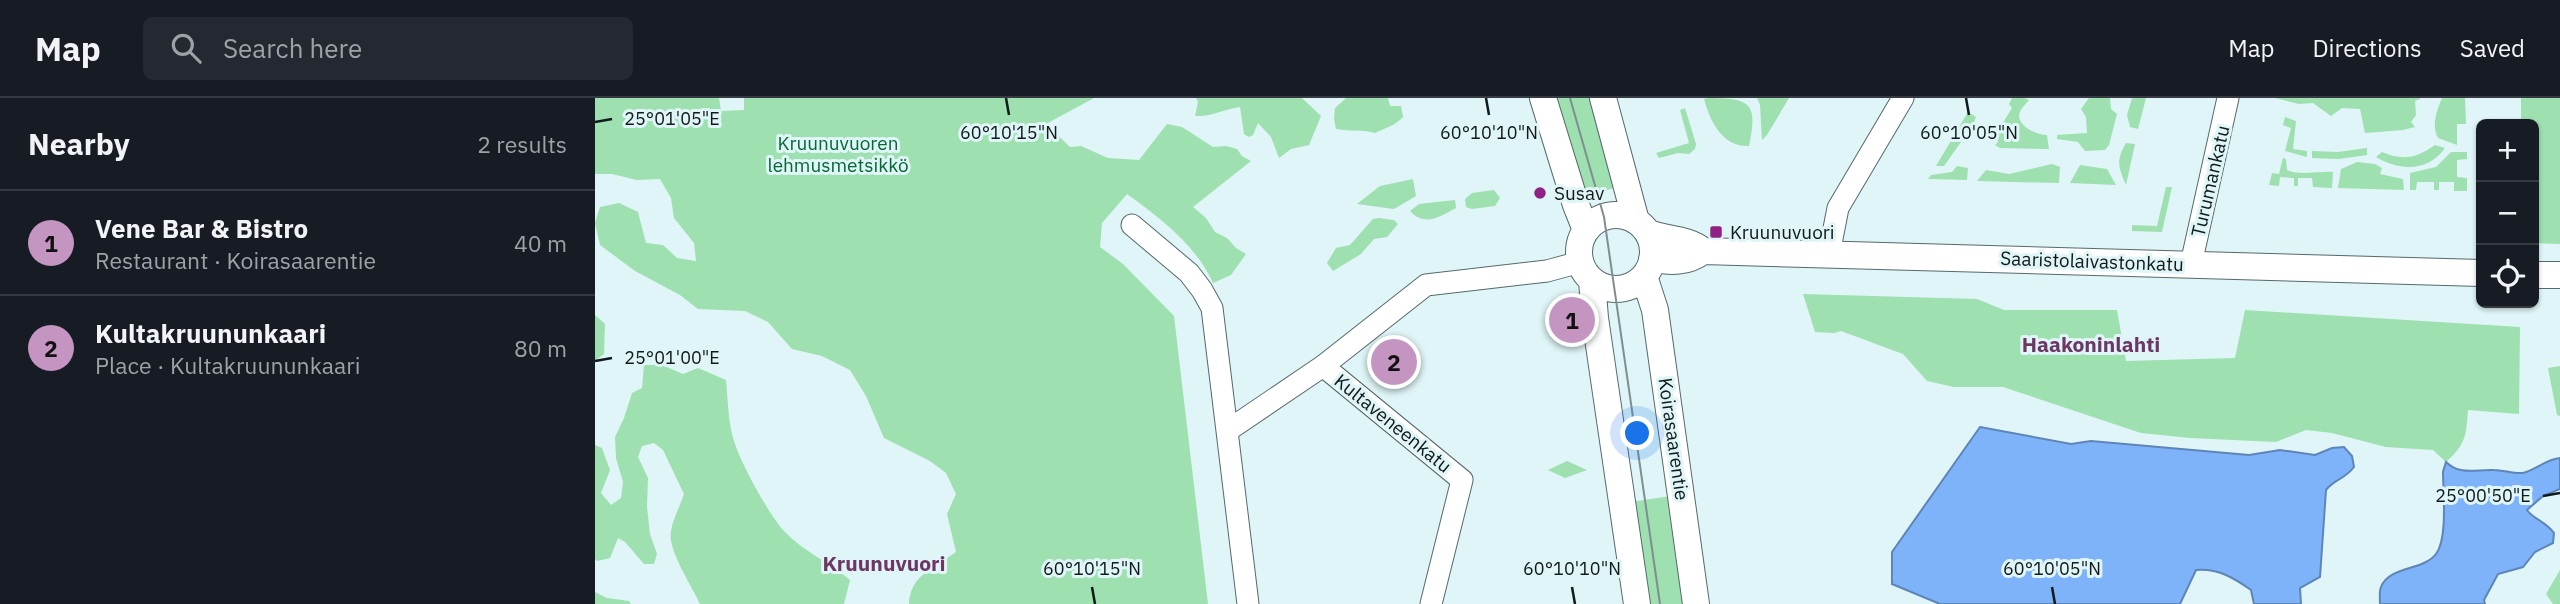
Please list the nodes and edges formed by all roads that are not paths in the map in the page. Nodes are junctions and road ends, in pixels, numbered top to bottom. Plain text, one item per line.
1 (1543, 98) edge
2 (1603, 98) edge
3 (1903, 98) edge
4 (2228, 98) edge
5 (1132, 225) dead end
6 (1586, 230) junction
7 (1645, 247) junction
8 (1829, 254) junction
9 (2191, 264) junction
10 (1586, 272) junction
11 (2476, 273) edge
12 (2539, 275) edge
13 (2560, 275) edge
14 (1323, 366) junction
15 (1227, 431) junction
16 (1248, 604) edge
17 (1431, 604) edge
18 (1637, 604) edge
19 (1696, 604) edge

1 - 6 street
2 - 7 street, Koirasaarentie
3 - 8 street
4 - 9 street, Turumankatu
5 - 15 street
6 - 7 street
6 - 10 street
7 - 8 street, Saaristolaivastonkatu
7 - 10 street
7 - 19 street, Koirasaarentie
8 - 9 street, Saaristolaivastonkatu
9 - 11 street, Saaristolaivastonkatu
10 - 14 street
10 - 18 street
12 - 13 street
14 - 15 street
14 - 17 street, Kultaveneenkatu
15 - 16 street

